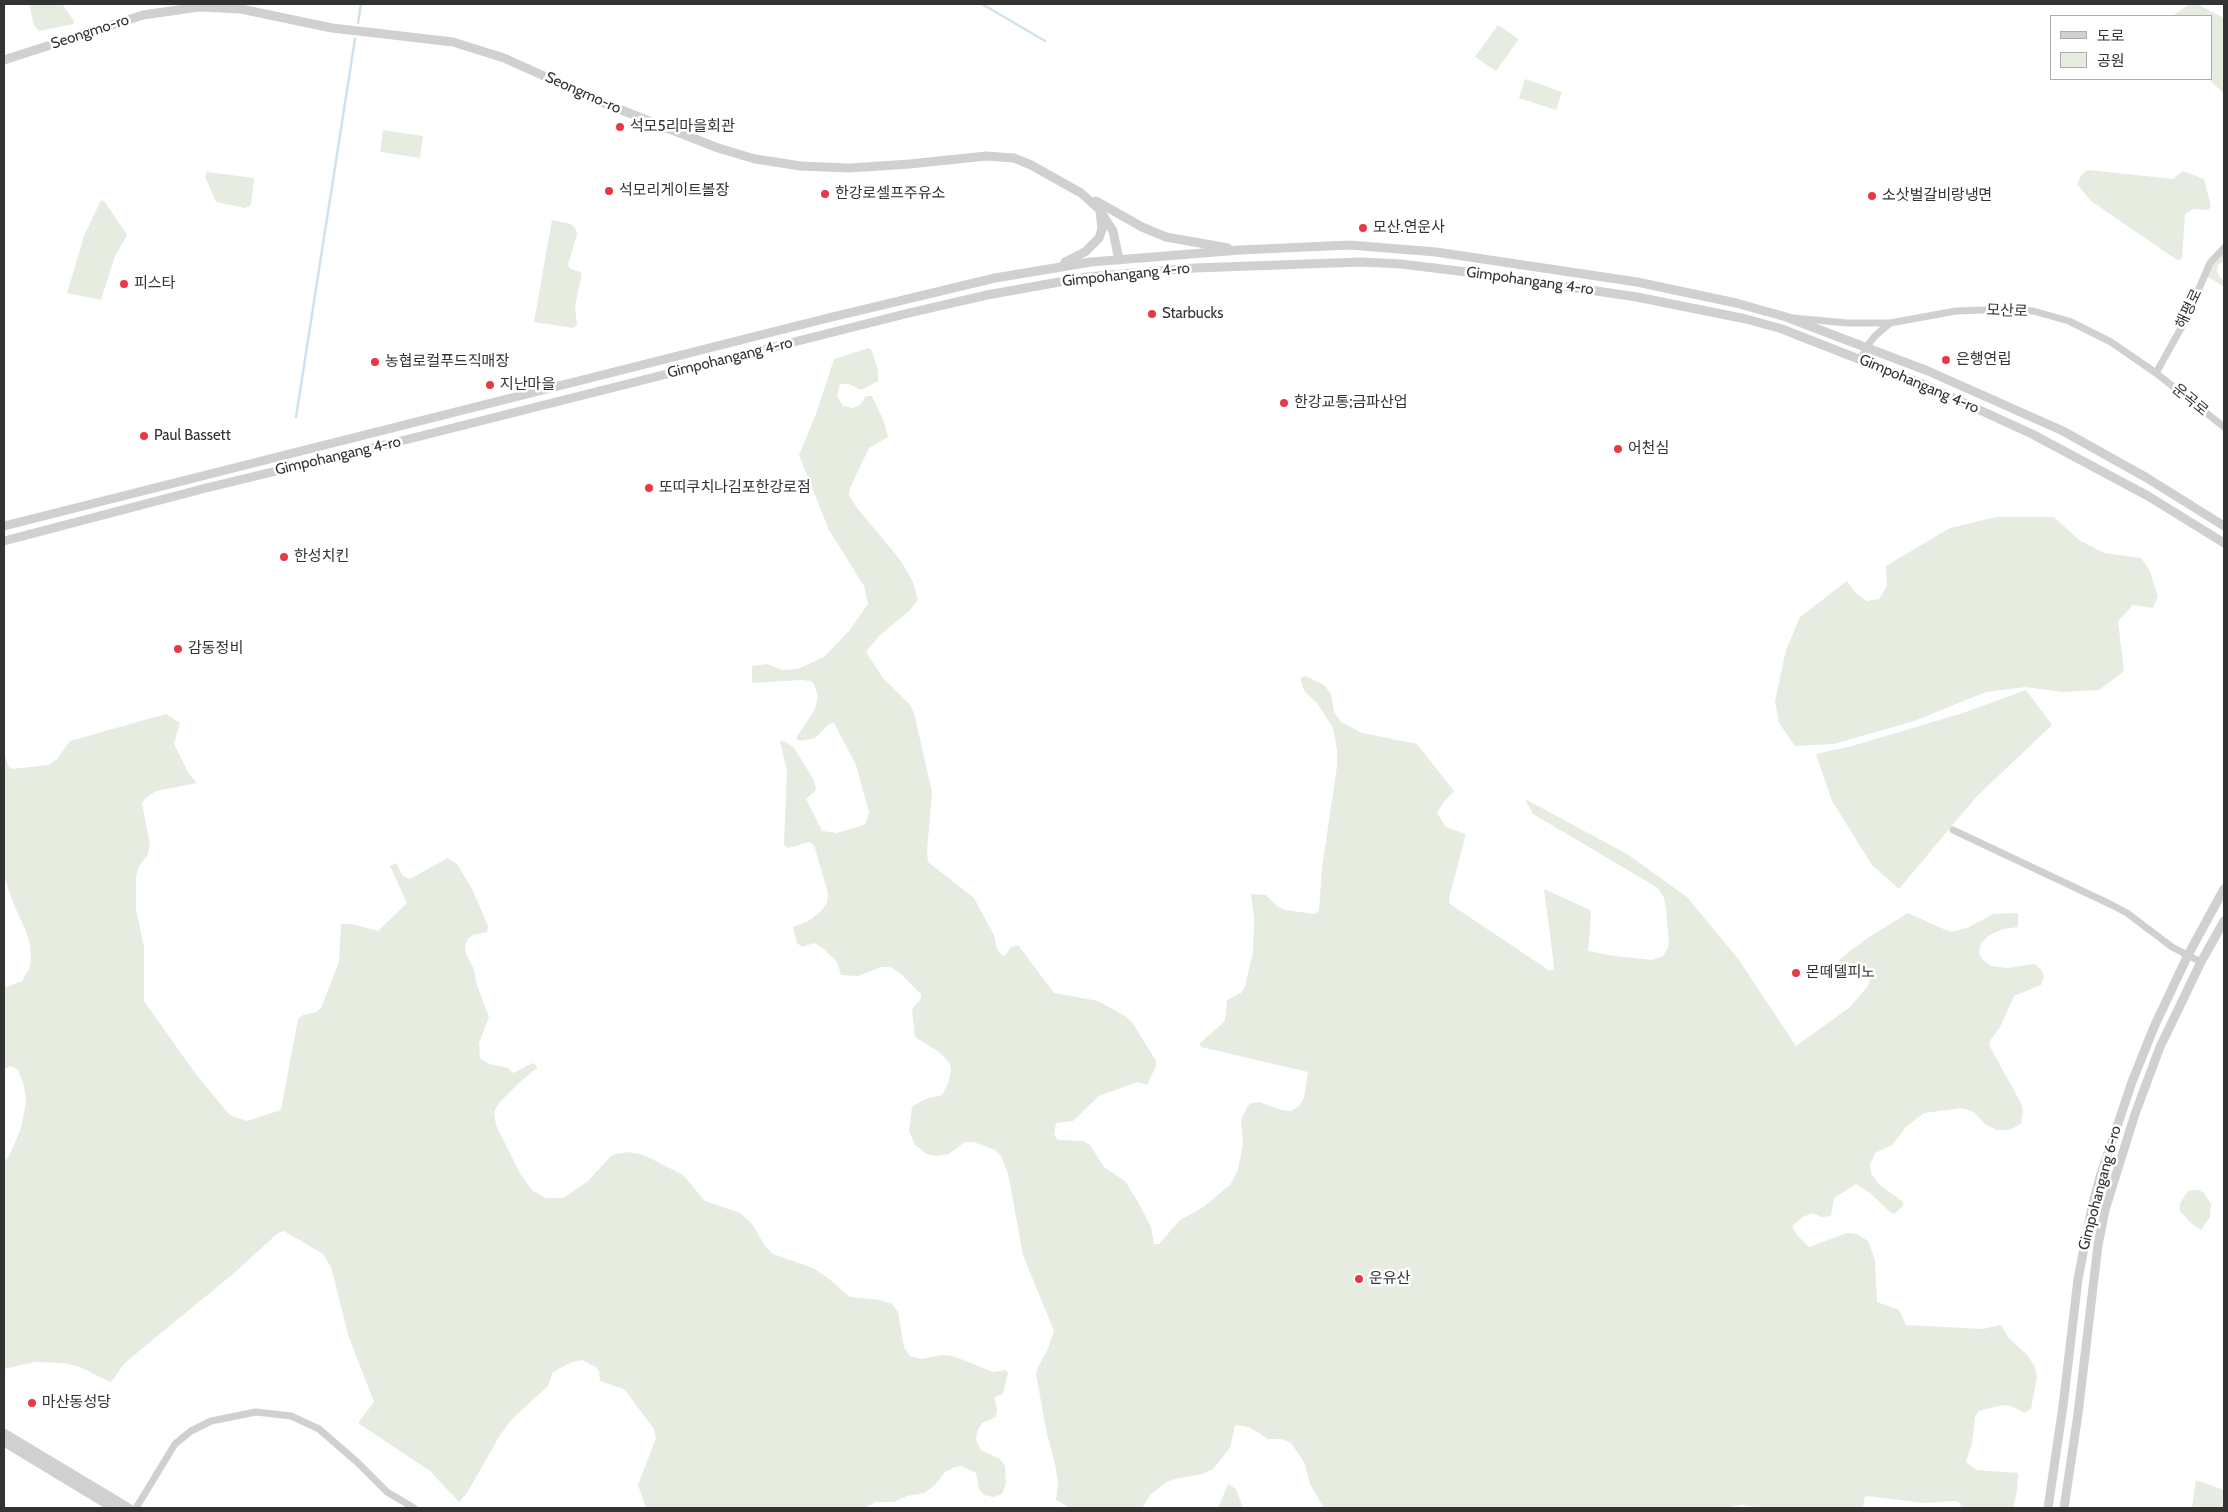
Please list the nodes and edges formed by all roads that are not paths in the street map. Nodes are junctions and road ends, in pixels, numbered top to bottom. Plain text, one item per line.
1 (4, 60) edge
2 (1081, 192) junction
3 (1099, 209) junction
4 (2224, 248) edge
5 (1240, 250) junction
6 (1120, 260) junction
7 (1056, 267) junction
8 (1786, 317) junction
9 (1890, 323) junction
10 (1867, 346) junction
11 (1862, 359) junction
12 (2156, 373) junction
13 (2224, 427) edge
14 (4, 526) edge
15 (2224, 526) edge
16 (4, 542) edge
17 (2224, 543) edge
18 (1953, 830) dead end
19 (2224, 889) edge
20 (2224, 921) edge
21 (2188, 955) junction
22 (2201, 962) junction
23 (4, 1433) edge
24 (4, 1442) edge
25 (113, 1508) edge
26 (129, 1508) edge
27 (136, 1508) edge
28 (414, 1508) edge
29 (2048, 1508) edge
30 (2064, 1508) edge

1 - 2 street, Seongmo-ro
2 - 3 street, Seongmo-ro
2 - 5 street
3 - 6 street, Seongmo-ro
3 - 7 street
4 - 12 street, 해평로
5 - 6 street, Gimpohangang 4-ro
5 - 8 street, Gimpohangang 4-ro
6 - 7 street, Gimpohangang 4-ro
7 - 14 street, Gimpohangang 4-ro
8 - 9 street, 모산로
8 - 10 street, Gimpohangang 4-ro
9 - 10 street
9 - 12 street, 모산로
10 - 11 street
10 - 15 street, Gimpohangang 4-ro
11 - 16 street, Gimpohangang 4-ro
11 - 17 street, Gimpohangang 4-ro
12 - 13 street, 운곡로
18 - 21 street
19 - 21 street, Gimpohangang 6-ro
20 - 22 street, Gimpohangang 6-ro
21 - 22 street
21 - 29 street, Gimpohangang 6-ro
22 - 30 street, Gimpohangang 6-ro
23 - 26 street
24 - 25 street
27 - 28 street

